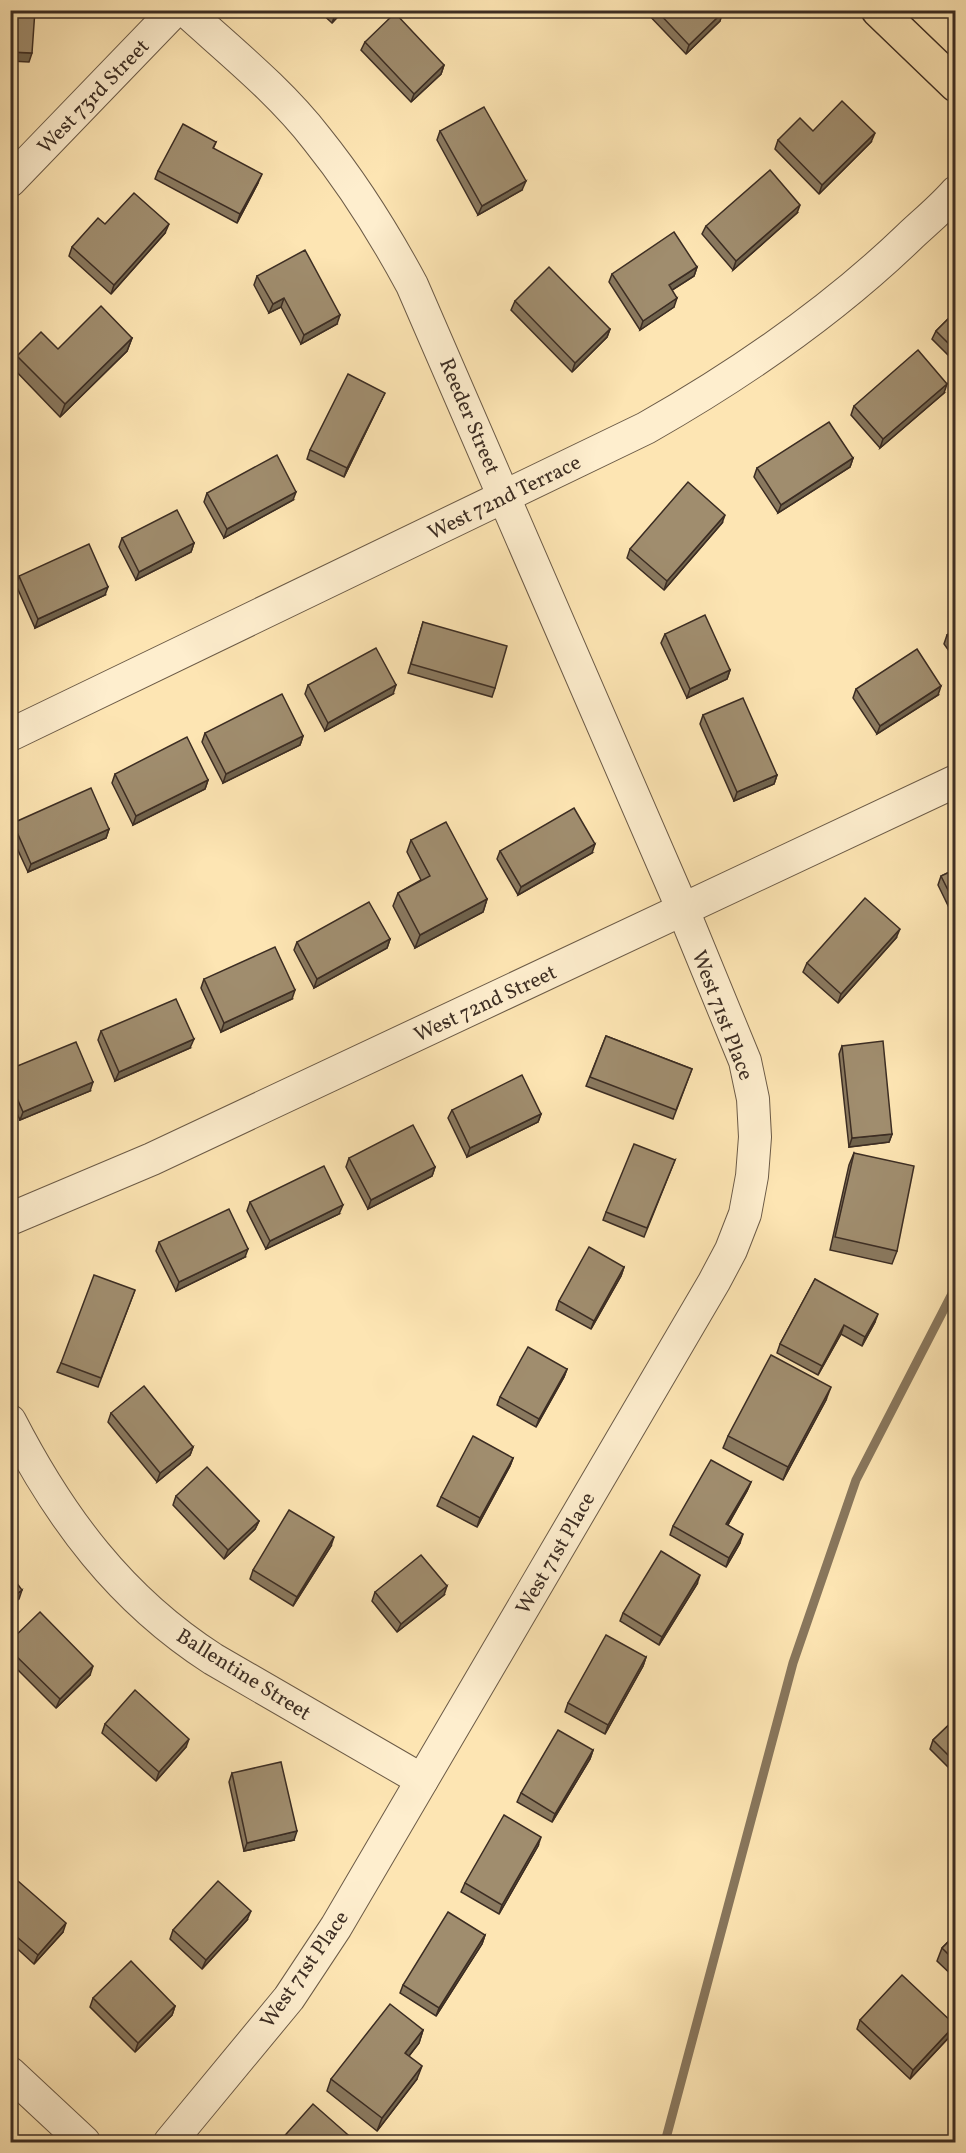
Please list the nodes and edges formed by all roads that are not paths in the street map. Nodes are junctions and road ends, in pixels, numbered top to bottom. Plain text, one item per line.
1 (175, 10) edge
2 (185, 10) edge
3 (878, 10) edge
4 (956, 85) edge
5 (10, 181) edge
6 (956, 192) edge
7 (504, 497) junction
8 (10, 735) edge
9 (956, 781) edge
10 (683, 910) junction
11 (10, 1219) edge
12 (10, 1421) edge
13 (422, 1780) junction
14 (10, 2073) edge
15 (84, 2142) edge
16 (170, 2142) edge

1 - 5 street, West 73rd Street
2 - 7 street, Reeder Street
3 - 4 main road
6 - 7 street, West 72nd Terrace
7 - 8 street, West 72nd Terrace
7 - 10 street, Reeder Street
9 - 10 street, West 72nd Street
10 - 11 street, West 72nd Street
10 - 13 street, West 71st Place
12 - 13 street, Ballentine Street
13 - 16 street, West 71st Place
14 - 15 street

